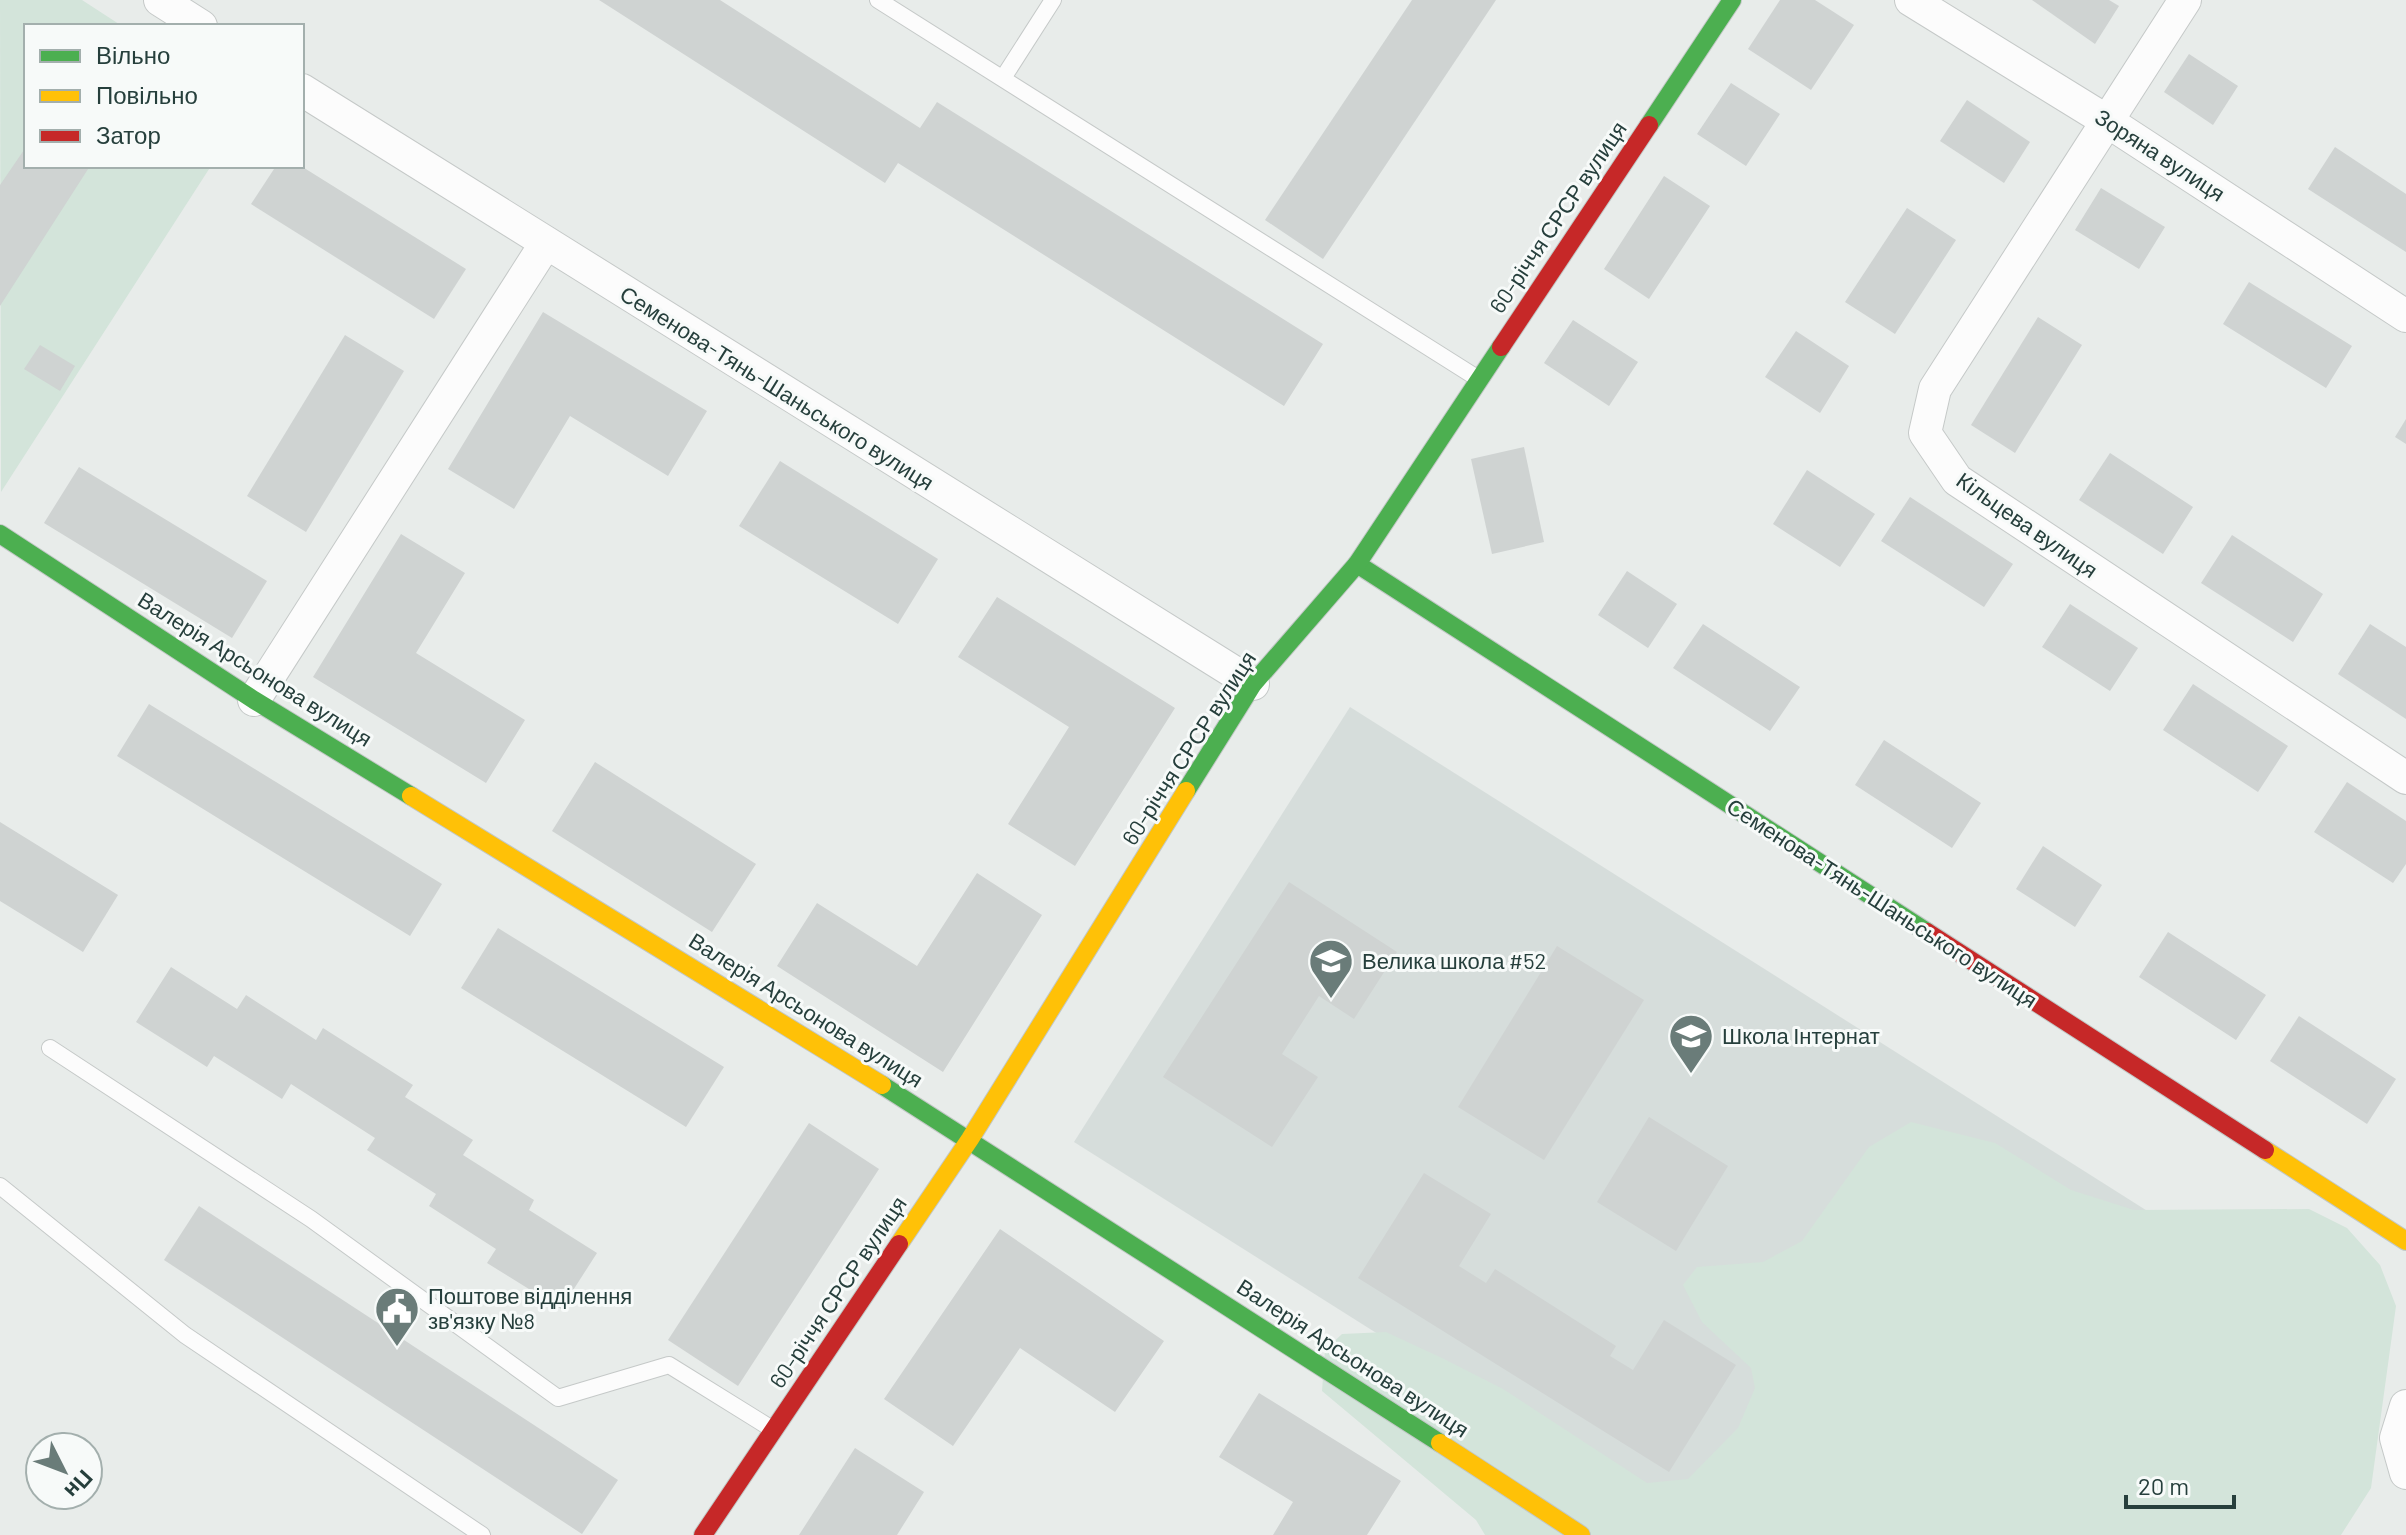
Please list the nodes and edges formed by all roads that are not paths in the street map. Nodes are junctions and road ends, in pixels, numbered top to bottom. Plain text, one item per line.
1 (160, 0) edge
2 (878, 0) edge
3 (1053, 0) edge
4 (1732, 0) edge
5 (1911, 0) edge
6 (2185, 0) edge
7 (198, 24) edge
8 (1003, 78) junction
9 (304, 91) edge
10 (2107, 121) junction
11 (546, 243) junction
12 (2406, 316) edge
13 (1478, 378) junction
14 (0, 534) edge
15 (1357, 564) junction
16 (1253, 684) junction
17 (254, 700) junction
18 (2406, 778) edge
19 (50, 1048) dead end
20 (970, 1139) junction
21 (0, 1186) edge
22 (2406, 1241) edge
23 (2406, 1406) edge
24 (773, 1430) junction
25 (2406, 1473) edge
26 (482, 1535) edge
27 (703, 1535) edge
28 (1581, 1535) edge

1 - 7 street
2 - 8 lane
3 - 8 lane
4 - 13 street, 60-річчя СРСР вулиця
5 - 10 street, Зоряна вулиця
6 - 10 street, Кільцева вулиця
8 - 13 lane
9 - 11 street, Семенова-Тянь-Шаньського вулиця
10 - 12 street, Зоряна вулиця
10 - 18 street, Кільцева вулиця
11 - 16 street, Семенова-Тянь-Шаньського вулиця
11 - 17 street
13 - 15 street, 60-річчя СРСР вулиця
14 - 17 street, Валерія Арсьонова вулиця
15 - 16 street, 60-річчя СРСР вулиця
15 - 22 street, Семенова-Тянь-Шаньського вулиця
16 - 20 street, 60-річчя СРСР вулиця
17 - 20 street, Валерія Арсьонова вулиця
19 - 24 lane
20 - 24 street, 60-річчя СРСР вулиця
20 - 28 street, Валерія Арсьонова вулиця
21 - 26 lane
23 - 25 street
24 - 27 street, 60-річчя СРСР вулиця

